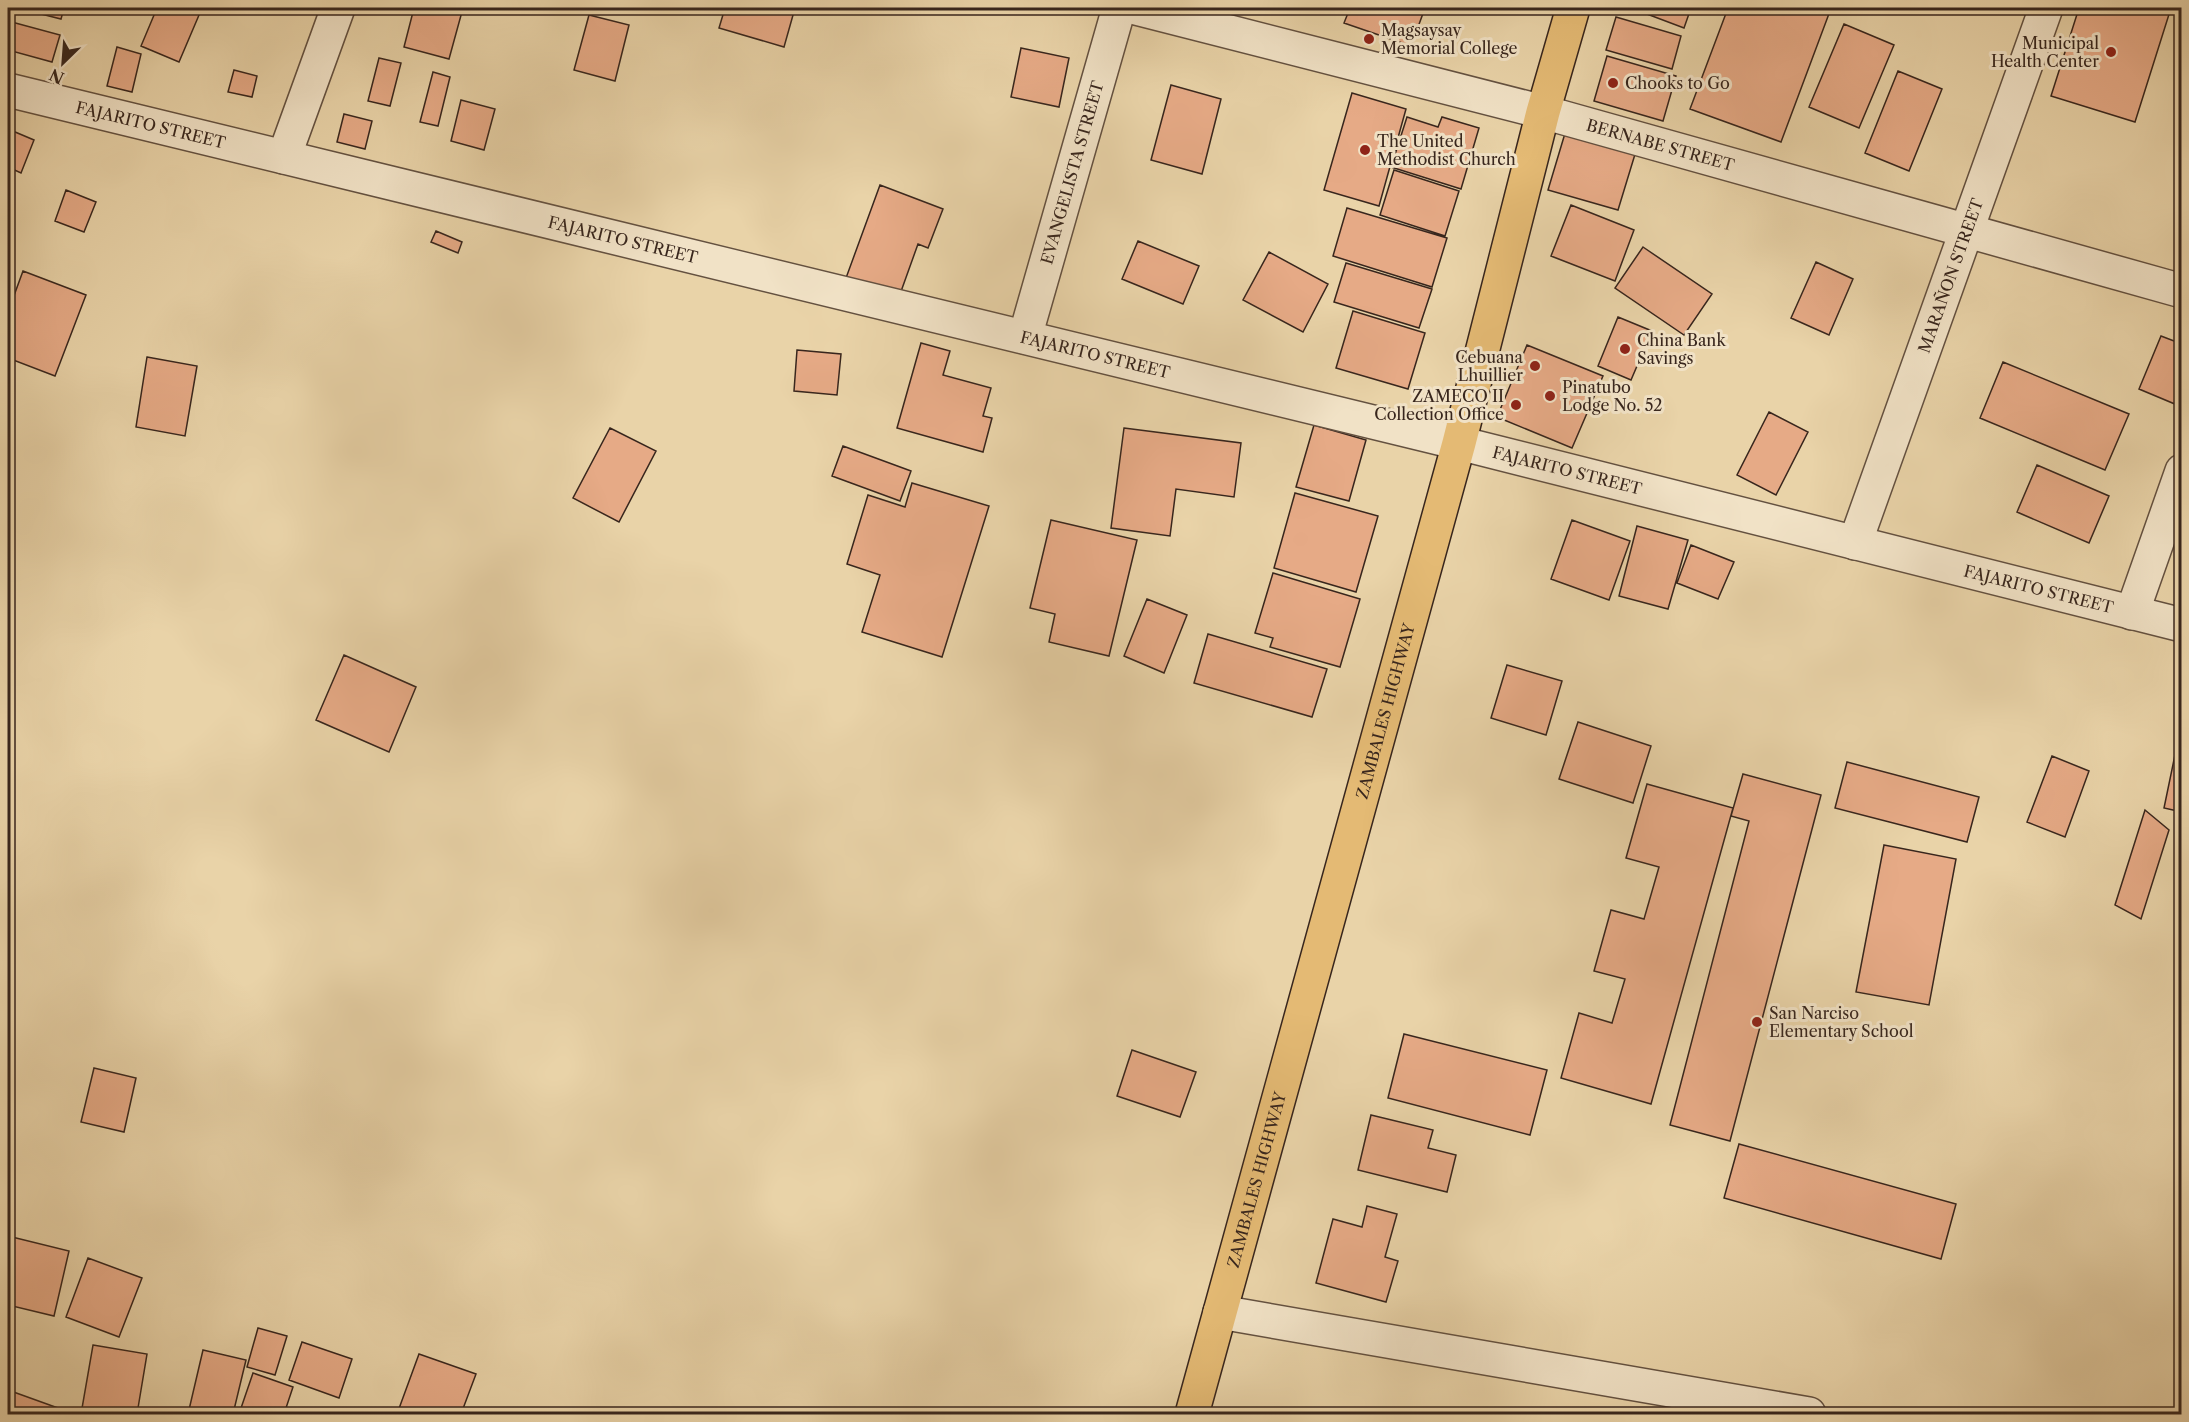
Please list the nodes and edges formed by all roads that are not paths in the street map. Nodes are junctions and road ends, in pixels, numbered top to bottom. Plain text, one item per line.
1 (338, 8) edge
2 (1119, 8) edge
3 (1136, 8) edge
4 (1573, 8) edge
5 (2046, 8) edge
6 (8, 90) edge
7 (1543, 112) junction
8 (284, 157) junction
9 (1967, 229) junction
10 (2181, 291) edge
11 (1025, 337) junction
12 (1459, 443) junction
13 (2181, 471) edge
14 (1855, 543) junction
15 (2132, 613) junction
16 (2181, 625) edge
17 (1220, 1312) junction
18 (1192, 1414) edge
19 (1809, 1414) edge

1 - 8 street
2 - 11 street, EVANGELISTA STREET
3 - 7 street, BERNABE STREET
4 - 7 main road, ZAMBALES HIGHWAY
5 - 9 street, MARAÑON STREET
6 - 8 street, FAJARITO STREET
7 - 9 street, BERNABE STREET
7 - 12 main road, ZAMBALES HIGHWAY
8 - 11 street, FAJARITO STREET
9 - 10 street, BERNABE STREET
9 - 14 street, MARAÑON STREET
11 - 12 street, FAJARITO STREET
12 - 14 street, FAJARITO STREET
12 - 17 main road, ZAMBALES HIGHWAY
13 - 15 street
14 - 15 street, FAJARITO STREET
15 - 16 street, FAJARITO STREET
17 - 18 main road, ZAMBALES HIGHWAY
17 - 19 street

